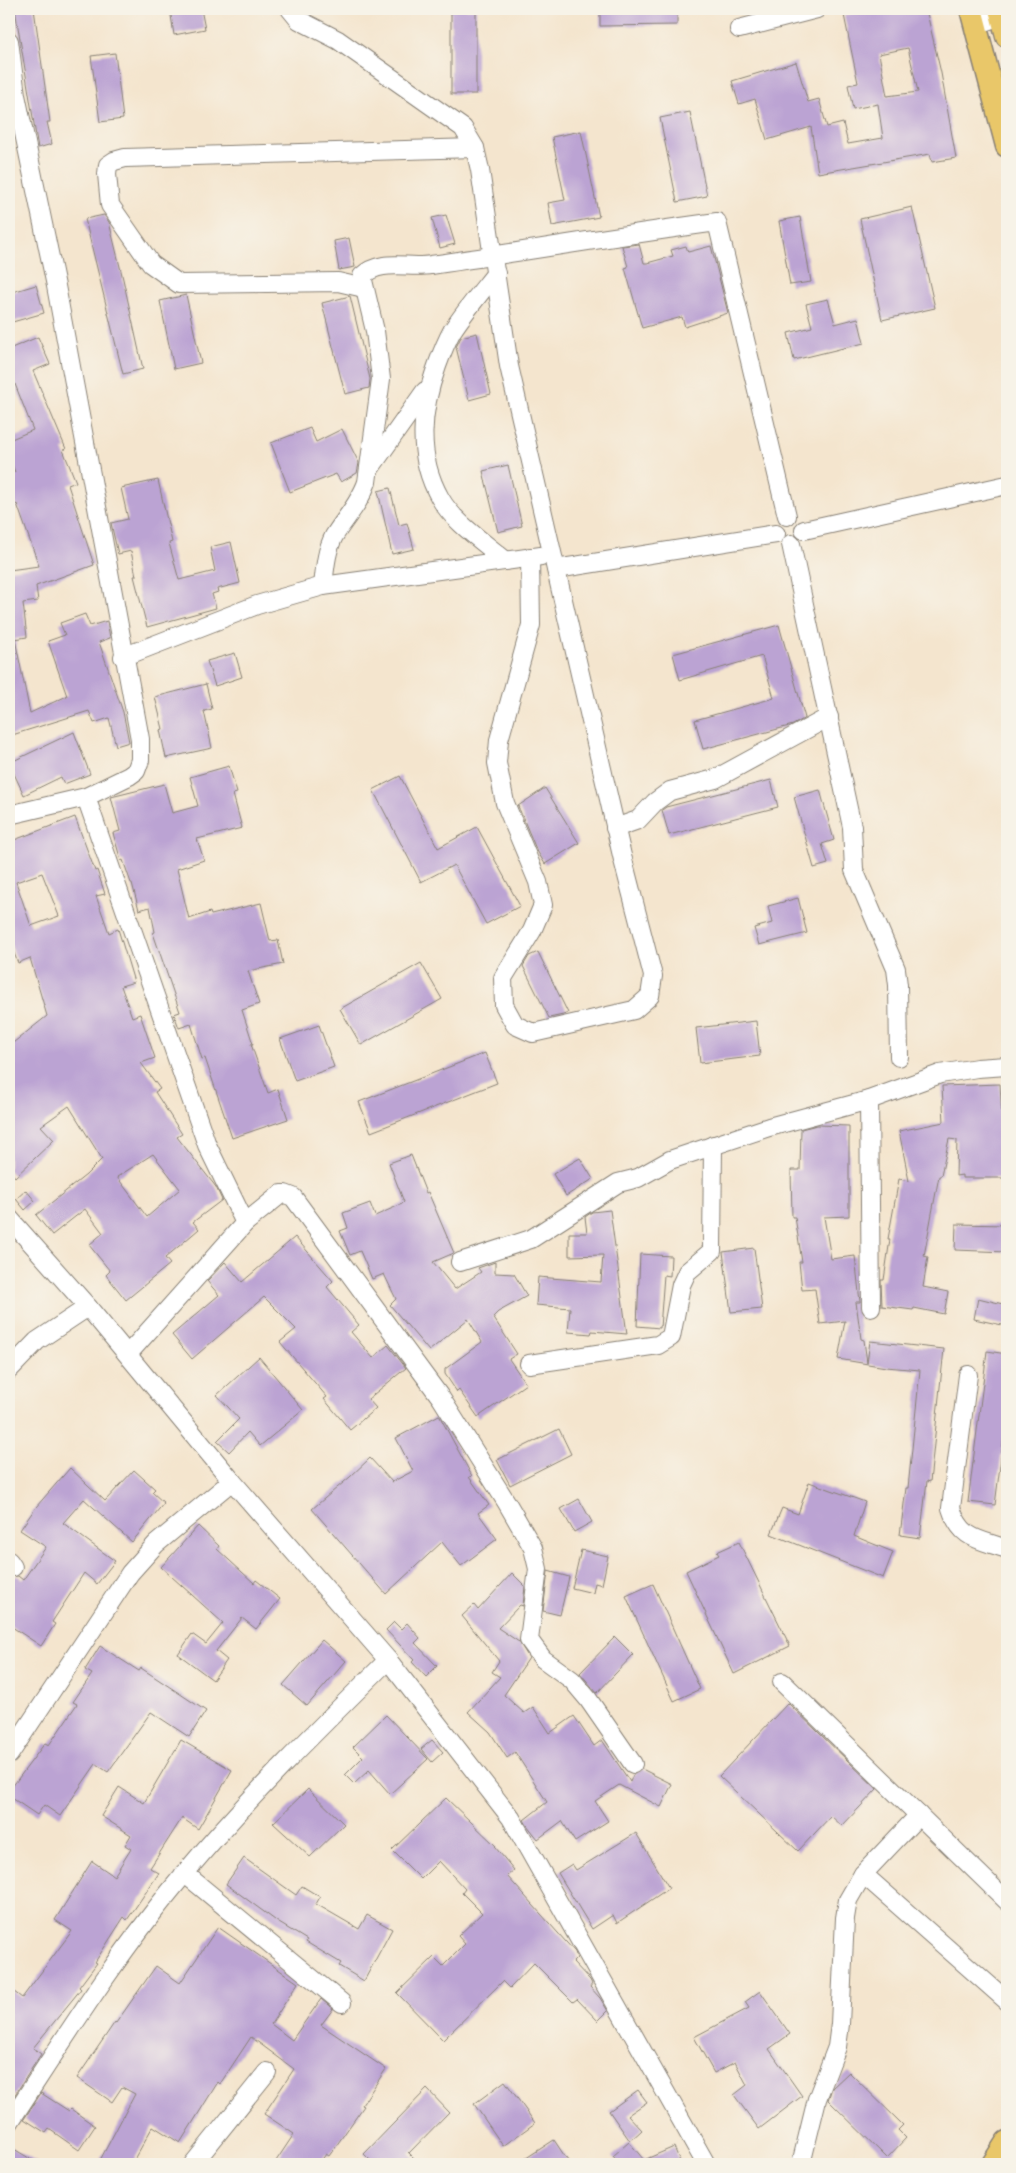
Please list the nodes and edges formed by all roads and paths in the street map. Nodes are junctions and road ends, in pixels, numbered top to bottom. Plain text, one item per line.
1 (290, 9) edge
2 (816, 9) edge
3 (973, 17) edge
4 (1005, 19) edge
5 (739, 30) dead end
6 (9, 42) edge
7 (1007, 146) edge
8 (475, 148) junction
9 (493, 255) junction
10 (496, 273) junction
11 (364, 288) junction
12 (431, 383) junction
13 (368, 470) junction
14 (1007, 485) edge
15 (788, 516) junction
16 (804, 530) junction
17 (776, 534) junction
18 (791, 544) junction
19 (530, 557) junction
20 (506, 561) junction
21 (554, 562) junction
22 (323, 586) junction
23 (123, 657) junction
24 (829, 717) junction
25 (86, 797) junction
26 (9, 815) edge
27 (616, 828) junction
28 (899, 1057) dead end
29 (1007, 1066) edge
30 (869, 1100) junction
31 (713, 1145) junction
32 (10, 1221) edge
33 (245, 1223) junction
34 (460, 1262) dead end
35 (88, 1306) junction
36 (871, 1307) dead end
37 (128, 1354) junction
38 (529, 1364) dead end
39 (9, 1370) edge
40 (968, 1375) dead end
41 (232, 1481) junction
42 (1007, 1549) edge
43 (388, 1660) junction
44 (782, 1682) dead end
45 (9, 1755) edge
46 (633, 1764) dead end
47 (919, 1815) junction
48 (184, 1873) junction
49 (864, 1874) junction
50 (1007, 1901) edge
51 (1007, 2001) edge
52 (342, 2003) dead end
53 (267, 2072) dead end
54 (9, 2123) edge
55 (1007, 2142) edge
56 (193, 2164) edge
57 (706, 2164) edge
58 (801, 2164) edge
59 (993, 2164) edge

1 - 8 street
2 - 5 street
3 - 4 street
3 - 7 main road
6 - 23 street
8 - 9 street
8 - 11 street
9 - 10 street
9 - 11 street
9 - 15 street
10 - 12 street
10 - 21 street
11 - 13 street
12 - 13 street
12 - 20 street
13 - 22 street
14 - 16 street
15 - 16 street
15 - 17 street
16 - 18 street
17 - 18 street
17 - 21 street
18 - 24 street
19 - 20 street
19 - 21 street
19 - 27 street
20 - 22 street
21 - 27 street
22 - 23 street
23 - 25 street
24 - 27 street
24 - 28 street
25 - 26 street
25 - 33 street
29 - 30 street
30 - 31 street
30 - 36 street
31 - 34 street
31 - 38 street
32 - 35 street
33 - 37 street
33 - 46 street
35 - 37 street
35 - 39 street
37 - 41 street
40 - 42 street
41 - 43 street
41 - 45 street
43 - 48 street
43 - 57 street
44 - 47 street
47 - 49 street
47 - 50 street
48 - 52 street
48 - 54 street
49 - 51 street
49 - 58 street
53 - 56 street
55 - 59 main road

